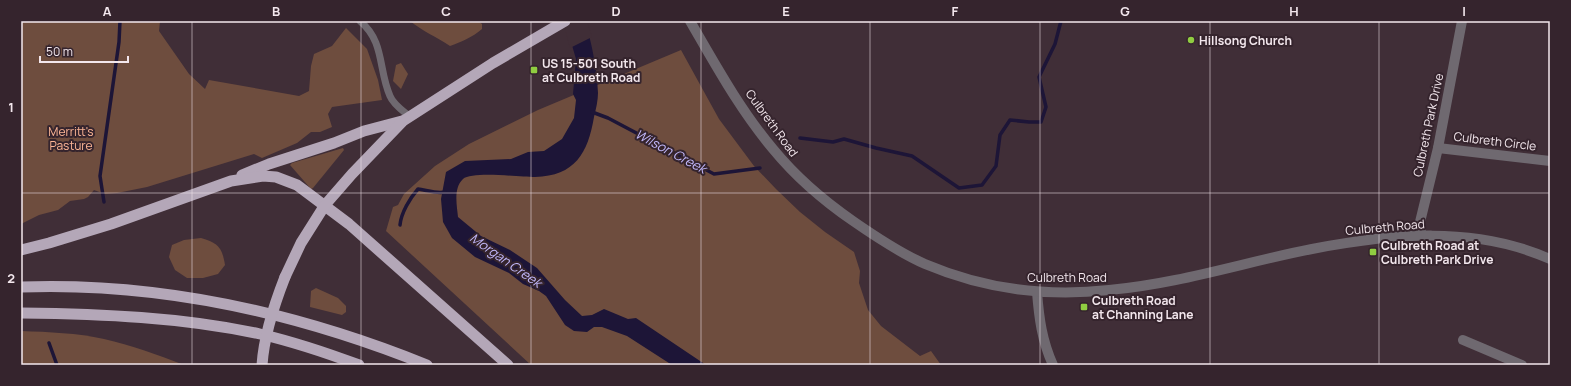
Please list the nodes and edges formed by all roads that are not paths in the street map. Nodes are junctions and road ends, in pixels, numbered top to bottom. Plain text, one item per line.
1 (360, 21) edge
2 (565, 21) edge
3 (690, 21) edge
4 (1462, 21) edge
5 (406, 119) junction
6 (1438, 148) junction
7 (1550, 161) edge
8 (231, 182) junction
9 (325, 205) junction
10 (1421, 235) junction
11 (21, 250) edge
12 (1550, 259) edge
13 (21, 288) edge
14 (1037, 292) junction
15 (21, 313) edge
16 (1463, 340) dead end
17 (262, 365) edge
18 (359, 365) edge
19 (427, 365) edge
20 (508, 365) edge
21 (1052, 365) edge
22 (1522, 365) edge

1 - 5 lane
2 - 5 highway
3 - 14 street, Culbreth Road
4 - 6 street, Culbreth Park Drive
5 - 8 highway
5 - 9 highway
6 - 7 street, Culbreth Circle
6 - 10 street, Culbreth Park Drive
8 - 9 highway
8 - 11 highway
9 - 17 highway, bridge
9 - 20 highway
10 - 12 street, Culbreth Road
10 - 14 street, Culbreth Road
13 - 19 highway
14 - 21 street
15 - 18 highway
16 - 22 street

